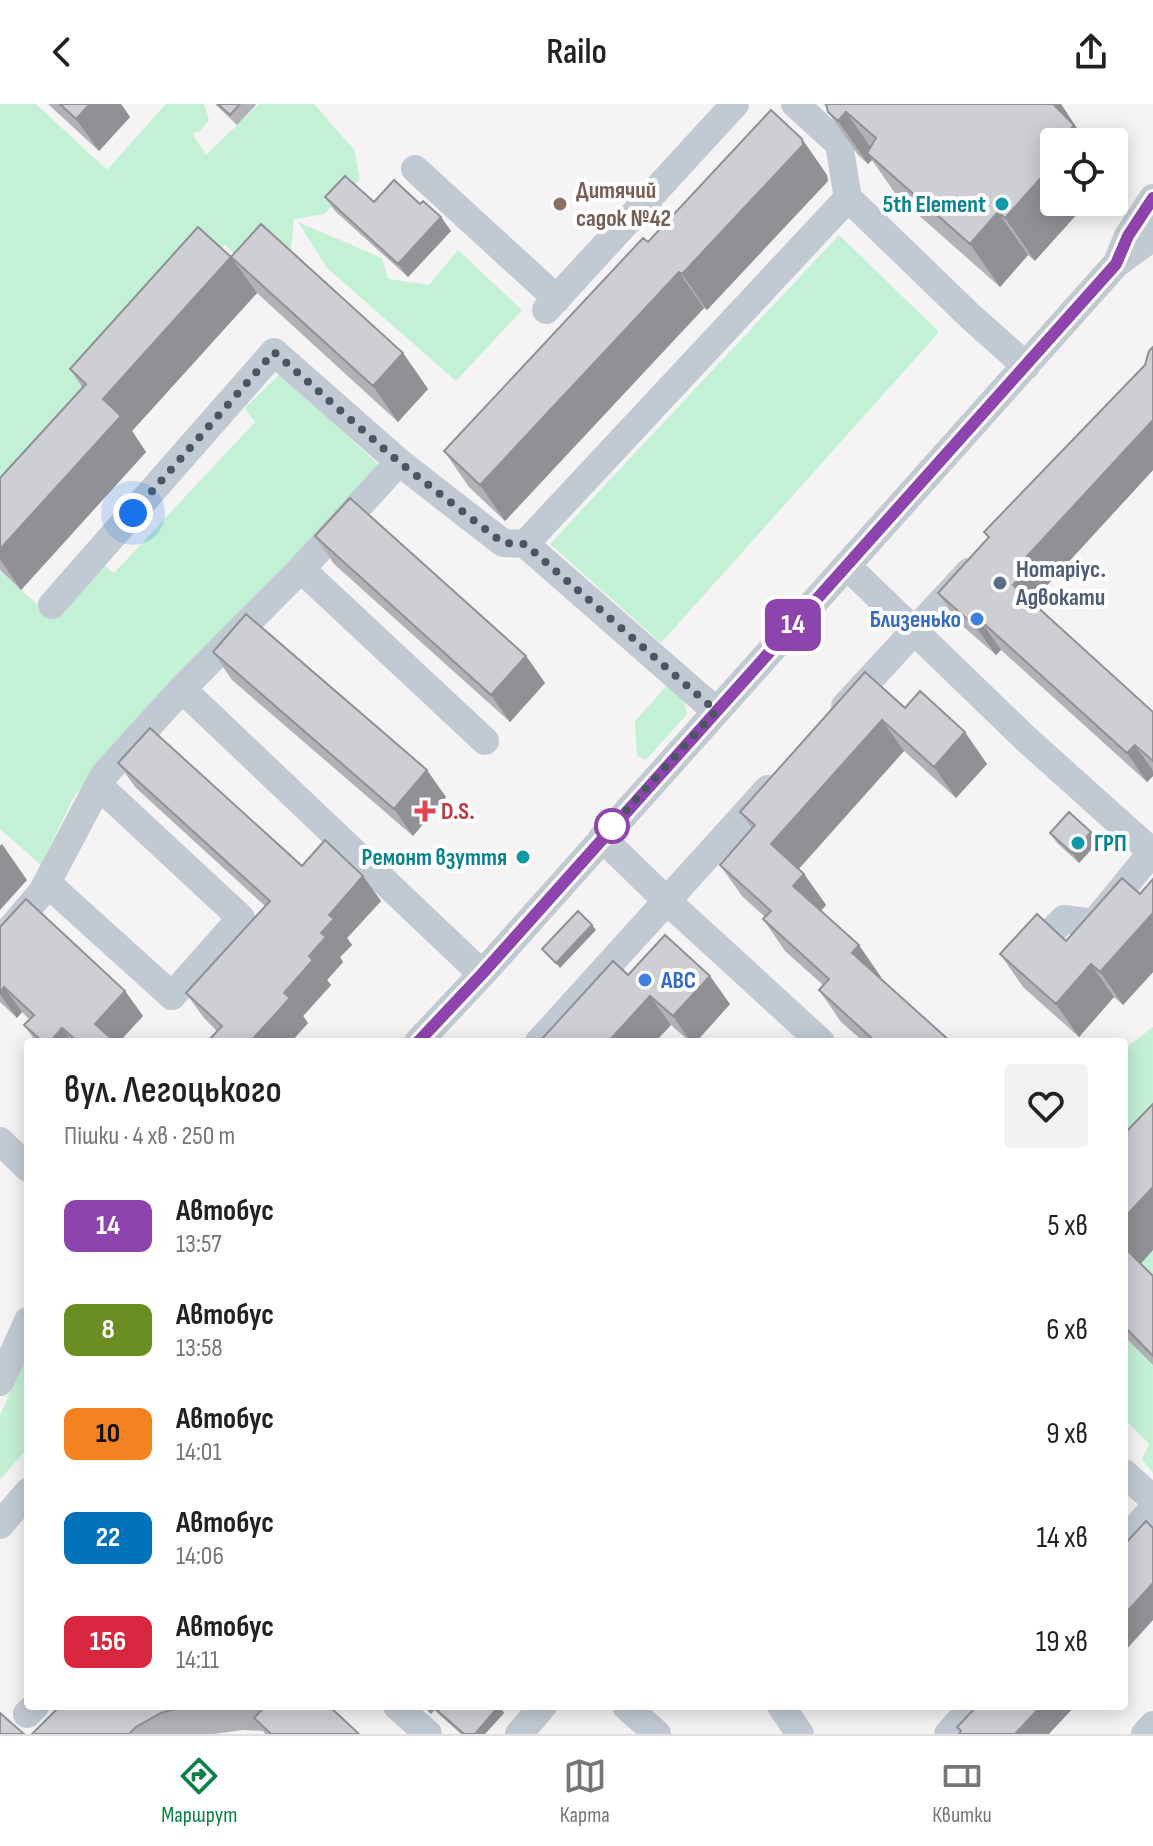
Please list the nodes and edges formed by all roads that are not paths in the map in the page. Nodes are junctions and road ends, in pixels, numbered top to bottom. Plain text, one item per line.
1 (735, 104) edge
2 (795, 104) edge
3 (415, 169) dead end
4 (848, 198) junction
5 (1153, 198) edge
6 (1140, 253) edge
7 (1026, 366) junction
8 (399, 462) junction
9 (525, 544) junction
10 (987, 554) edge
11 (847, 566) junction
12 (301, 569) junction
13 (52, 605) dead end
14 (913, 631) junction
15 (182, 689) junction
16 (716, 711) junction
17 (827, 725) edge
18 (485, 741) dead end
19 (784, 772) edge
20 (99, 786) junction
21 (602, 838) junction
22 (47, 883) junction
23 (666, 900) junction
24 (0, 941) edge
25 (1021, 963) edge
26 (482, 974) junction
27 (422, 1038) edge
28 (543, 1038) edge
29 (817, 1038) edge
30 (0, 1141) edge
31 (24, 1164) edge
32 (24, 1330) edge
33 (0, 1382) edge
34 (1128, 1477) edge
35 (24, 1497) edge
36 (1153, 1499) edge
37 (1153, 1509) edge
38 (0, 1525) edge
39 (1128, 1537) edge
40 (401, 1710) edge
41 (540, 1710) edge
42 (630, 1710) edge
43 (784, 1710) edge
44 (969, 1710) edge
45 (1153, 1725) edge
46 (428, 1734) edge
47 (519, 1734) edge
48 (657, 1734) edge
49 (800, 1734) edge
50 (948, 1734) edge
51 (1145, 1734) edge

1 - 3 street
2 - 4 street
4 - 7 street
4 - 9 street
5 - 6 street
6 - 7 street
7 - 11 street
8 - 9 street
8 - 12 street
8 - 13 street
9 - 16 street
10 - 14 street
11 - 14 street
11 - 16 street
12 - 15 street
12 - 18 street
14 - 17 street
14 - 25 street
15 - 20 street
15 - 26 street
16 - 21 street
19 - 23 street
20 - 22 street
20 - 22 street
21 - 23 street
21 - 26 street
22 - 24 street
23 - 28 street
23 - 29 street
26 - 27 street
30 - 31 street
32 - 33 street
34 - 36 street
35 - 38 street
37 - 39 street
40 - 46 street
41 - 47 street
42 - 48 street
43 - 49 street
44 - 50 street
45 - 51 street

